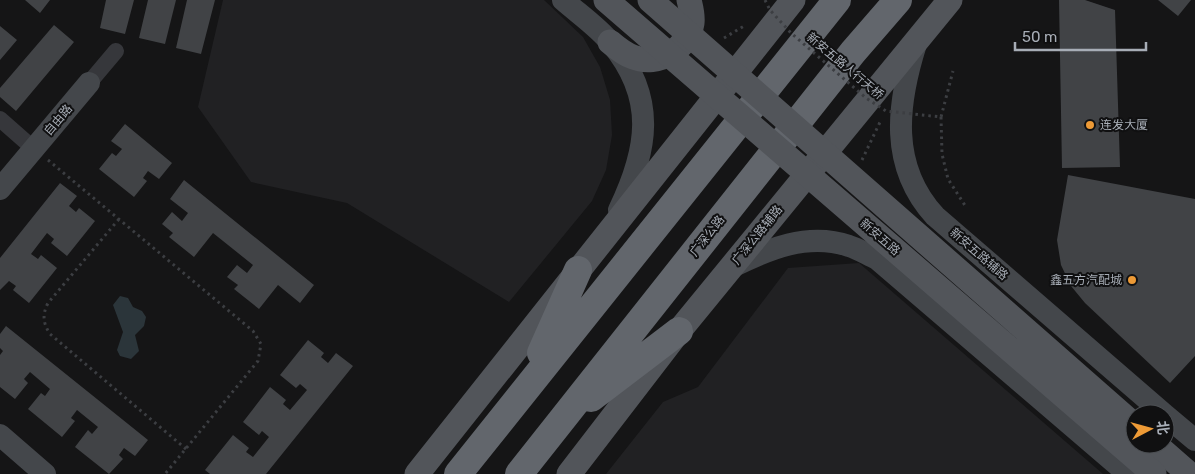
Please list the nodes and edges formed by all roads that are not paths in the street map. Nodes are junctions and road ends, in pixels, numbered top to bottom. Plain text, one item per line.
1 (563, 0) edge
2 (606, 0) edge
3 (650, 0) edge
4 (689, 0) edge
5 (793, 0) edge
6 (837, 0) edge
7 (898, 0) edge
8 (950, 0) edge
9 (916, 41) junction
10 (610, 42) junction
11 (116, 51) dead end
12 (89, 83) joint
13 (0, 119) edge
14 (34, 148) junction
15 (0, 189) edge
16 (608, 232) junction
17 (731, 267) junction
18 (578, 270) junction
19 (679, 331) junction
20 (526, 388) junction
21 (1153, 404) edge
22 (1125, 417) edge
23 (558, 423) junction
24 (1175, 423) edge
25 (0, 435) edge
26 (1195, 440) edge
27 (1166, 454) edge
28 (44, 474) edge
29 (417, 474) edge
30 (458, 474) edge
31 (519, 474) edge
32 (569, 474) edge
33 (1128, 474) edge
34 (1154, 474) edge
35 (1189, 474) edge

1 - 10 main road
2 - 34 main road, 新安五路, bridge
3 - 22 main road, bridge
4 - 10 main road
5 - 16 main road
6 - 20 highway
7 - 23 highway, 广深公路
8 - 9 main road, 广深公路辅路
9 - 17 main road, 广深公路辅路
9 - 21 main road, 新安五路辅路
10 - 16 main road
11 - 12 street, 自由路
12 - 14 main road, 自由路
13 - 14 street
14 - 15 main road, 自由路
16 - 18 main road
17 - 19 main road, 广深公路辅路
17 - 33 main road
18 - 20 highway
18 - 29 main road
19 - 23 highway
19 - 32 main road, 广深公路辅路
20 - 30 highway
23 - 31 highway, 广深公路
24 - 26 main road, 新安五路辅路
25 - 28 main road
27 - 35 main road

